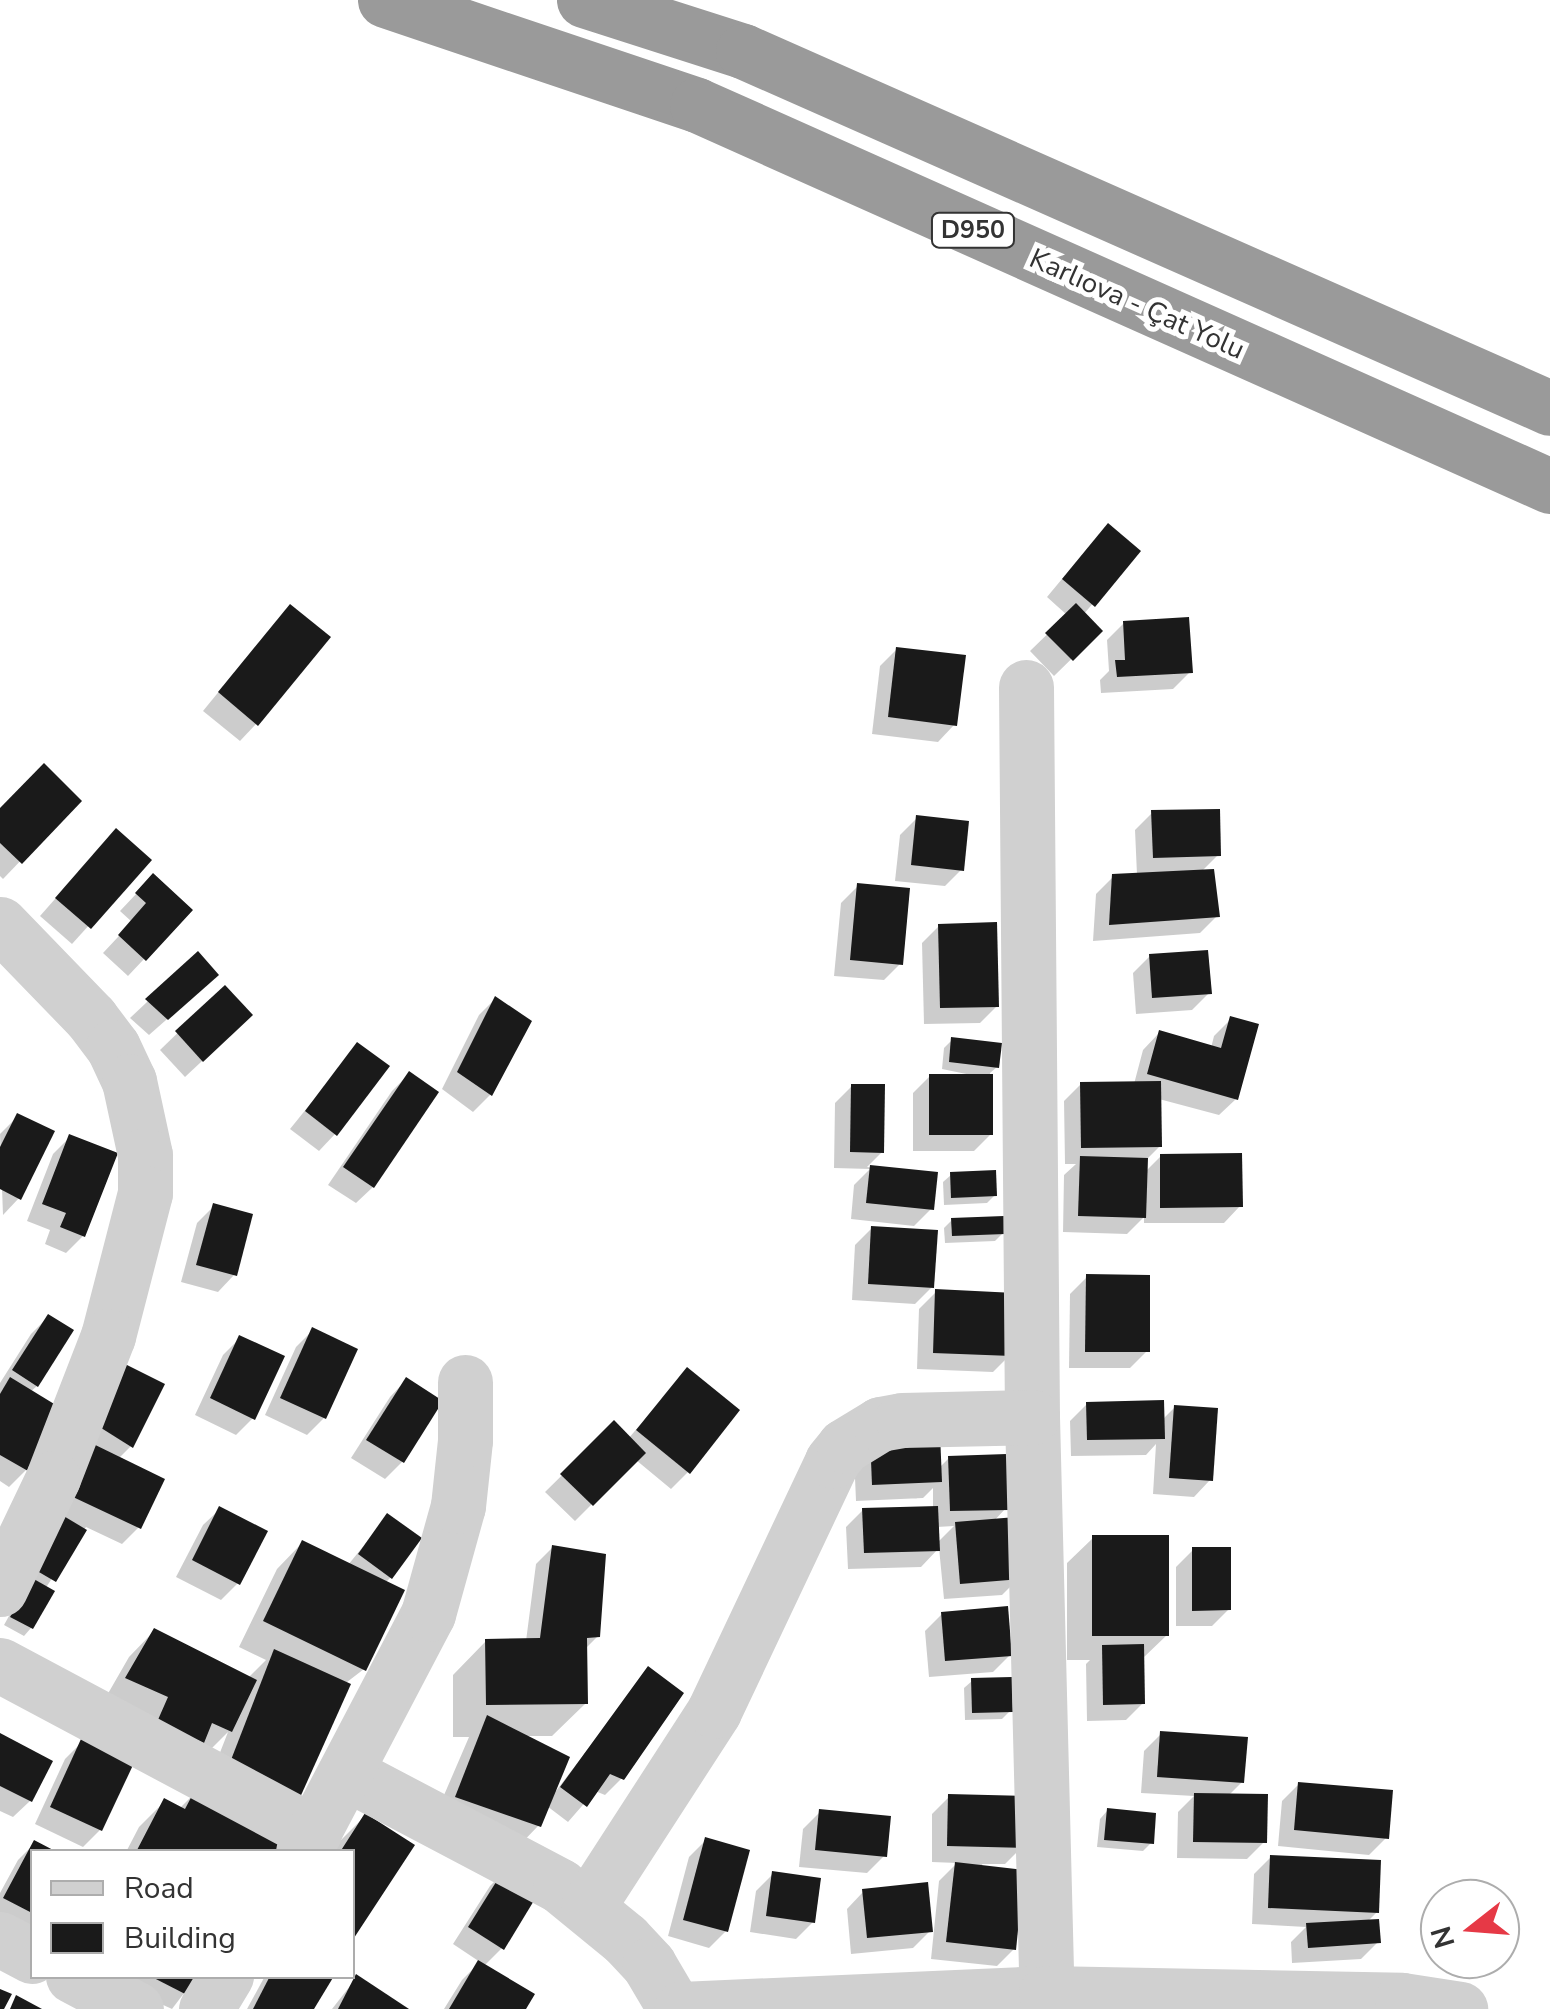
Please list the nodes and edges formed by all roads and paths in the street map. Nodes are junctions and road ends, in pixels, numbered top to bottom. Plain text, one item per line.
1 (385, 0) edge
2 (584, 0) edge
3 (1550, 408) edge
4 (1550, 486) edge
5 (1026, 687) dead end
6 (0, 924) edge
7 (465, 1382) dead end
8 (1032, 1417) junction
9 (0, 1589) edge
10 (0, 1665) edge
11 (346, 1773) junction
12 (308, 1842) edge
13 (588, 1906) junction
14 (0, 1939) edge
15 (30, 1955) edge
16 (79, 1979) edge
17 (224, 1979) edge
18 (1046, 2001) edge
19 (136, 2009) edge
20 (206, 2009) edge
21 (678, 2009) edge
22 (1460, 2009) edge

1 - 4 highway, Karlıova - Çat Yolu / D950
2 - 3 highway, D950
5 - 8 street
6 - 9 street
7 - 11 street
8 - 13 street
8 - 18 street
10 - 12 street
11 - 12 street
11 - 13 street
13 - 21 street
14 - 15 street
16 - 19 street
17 - 20 street
18 - 21 street
18 - 22 street

